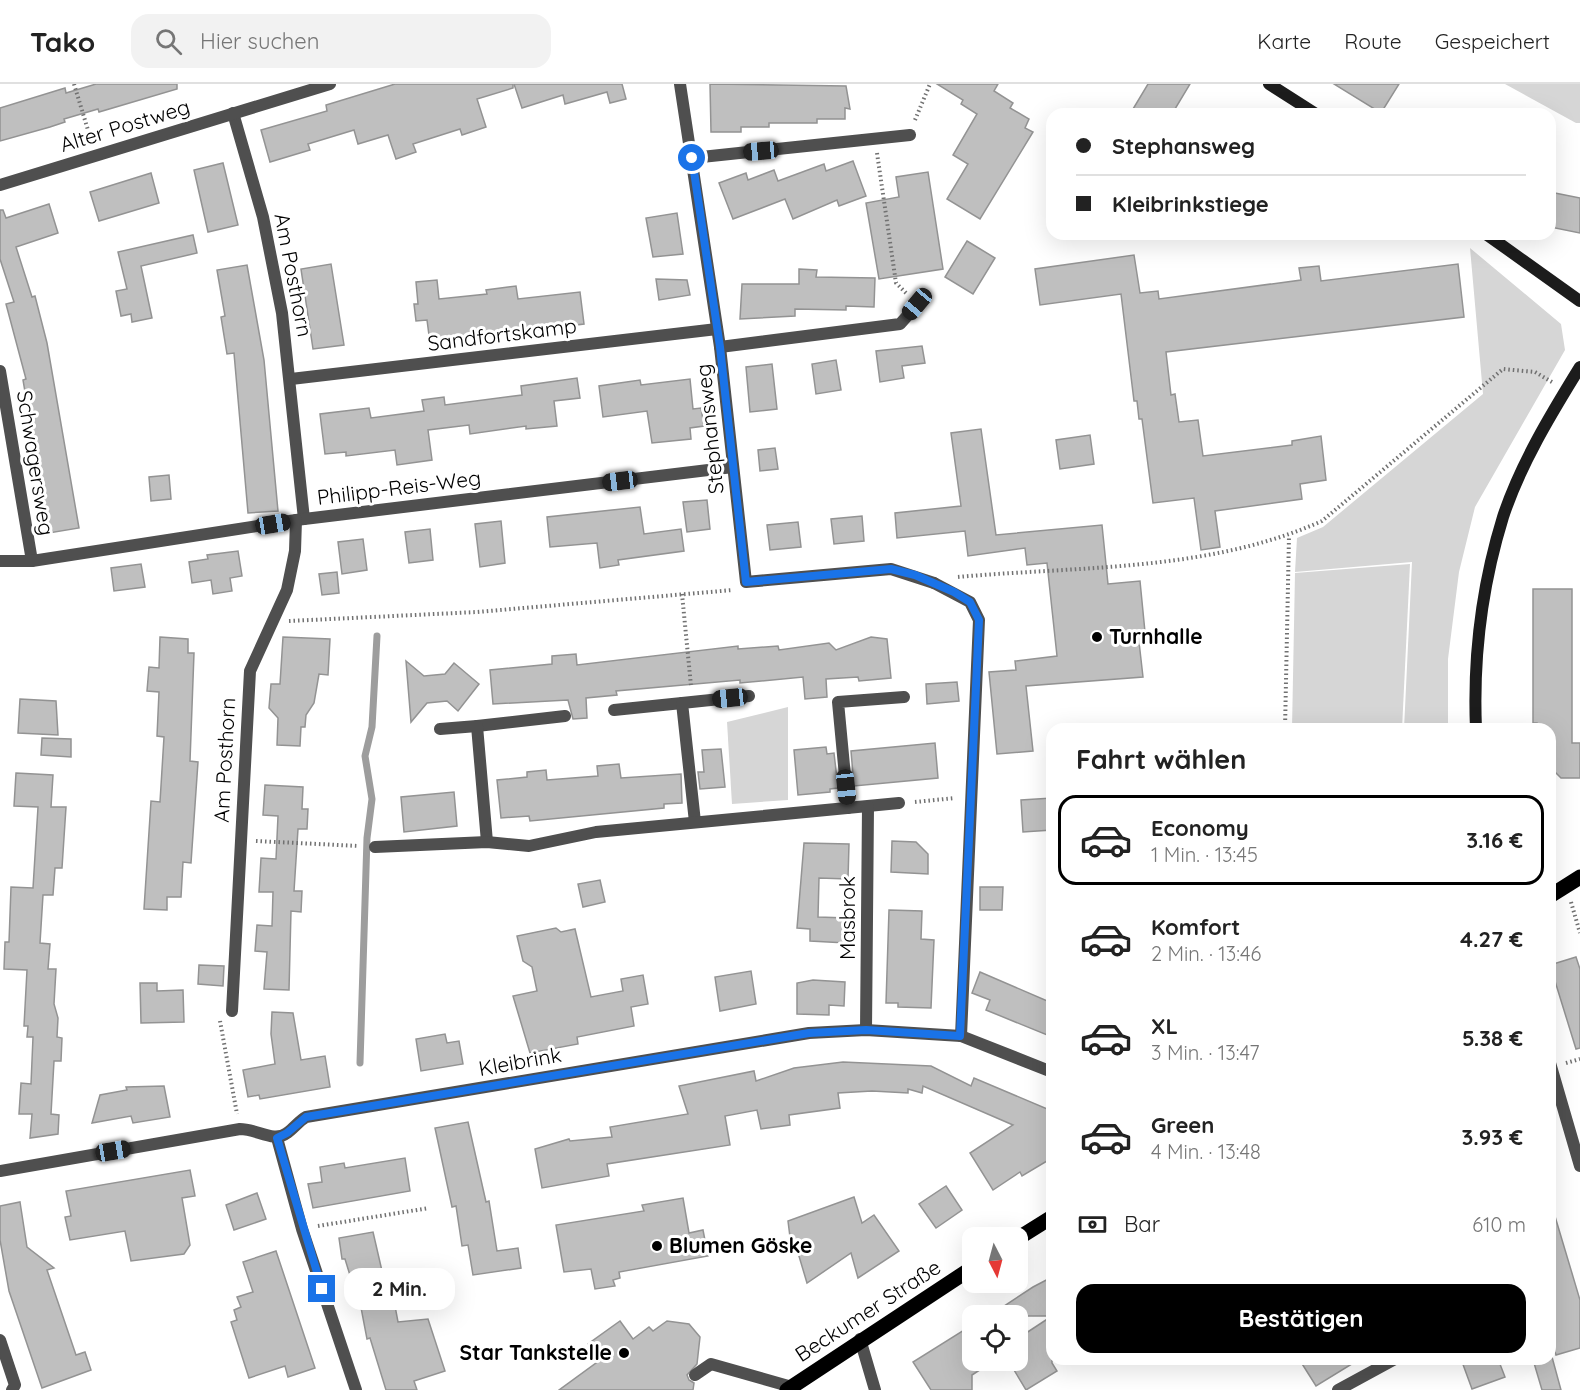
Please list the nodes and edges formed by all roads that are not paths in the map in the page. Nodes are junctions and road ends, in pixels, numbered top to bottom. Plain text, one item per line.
1 (330, 84) edge
2 (680, 84) edge
3 (1269, 84) edge
4 (1307, 108) edge
5 (232, 113) junction
6 (910, 135) road end
7 (692, 158) junction
8 (0, 185) edge
9 (1494, 240) edge
10 (1580, 301) edge
11 (917, 304) road end
12 (717, 330) junction
13 (720, 347) junction
14 (1580, 368) edge
15 (0, 371) edge
16 (291, 379) junction
17 (733, 467) junction
18 (300, 520) junction
19 (0, 561) edge
20 (32, 561) junction
21 (749, 696) dead end
22 (904, 697) dead end
23 (687, 703) junction
24 (614, 710) dead end
25 (565, 716) dead end
26 (1476, 723) edge
27 (477, 726) junction
28 (440, 729) dead end
29 (899, 803) road end
30 (868, 807) junction
31 (848, 808) junction
32 (695, 822) junction
33 (487, 842) junction
34 (375, 847) dead end
35 (1580, 877) edge
36 (1556, 892) edge
37 (232, 1011) road end
38 (866, 1030) junction
39 (960, 1036) junction
40 (1046, 1070) edge
41 (1556, 1084) edge
42 (277, 1138) junction
43 (1580, 1166) edge
44 (0, 1171) edge
45 (1046, 1221) edge
46 (1028, 1232) edge
47 (962, 1274) edge
48 (860, 1339) junction
49 (0, 1340) edge
50 (1384, 1365) edge
51 (695, 1376) dead end
52 (790, 1388) edge
53 (12, 1390) edge
54 (356, 1390) edge
55 (875, 1390) edge
56 (1338, 1390) edge

1 - 5 street, Alter Postweg
2 - 7 street, Stephansweg
3 - 4 main road
5 - 8 street, Alter Postweg
5 - 16 street, Am Posthorn
6 - 7 street
7 - 12 street, Stephansweg
9 - 10 main road
11 - 13 street
12 - 13 street, Stephansweg
12 - 16 street, Sandfortskamp
13 - 17 street, Stephansweg
14 - 26 main road
15 - 20 street, Schwagersweg
16 - 18 street, Am Posthorn
17 - 18 street, Philipp-Reis-Weg
17 - 39 street, Stephansweg
18 - 20 street, Philipp-Reis-Weg
18 - 37 street, Am Posthorn
19 - 20 street, Philipp-Reis-Weg
21 - 23 street
22 - 31 street
23 - 24 street
23 - 32 street
25 - 27 street
27 - 28 street
27 - 33 street
29 - 30 street
30 - 31 street
30 - 38 street, Masbrok
31 - 32 street
32 - 33 street
33 - 34 street
35 - 36 main road
38 - 39 street, Kleibrink
38 - 42 street, Kleibrink
39 - 40 street, Kleibrink
41 - 43 street
42 - 44 street
42 - 54 street
45 - 46 main road
47 - 48 main road, Beckumer Straße
48 - 52 main road, Beckumer Straße
48 - 55 street
49 - 53 street
50 - 56 street
51 - 52 street

